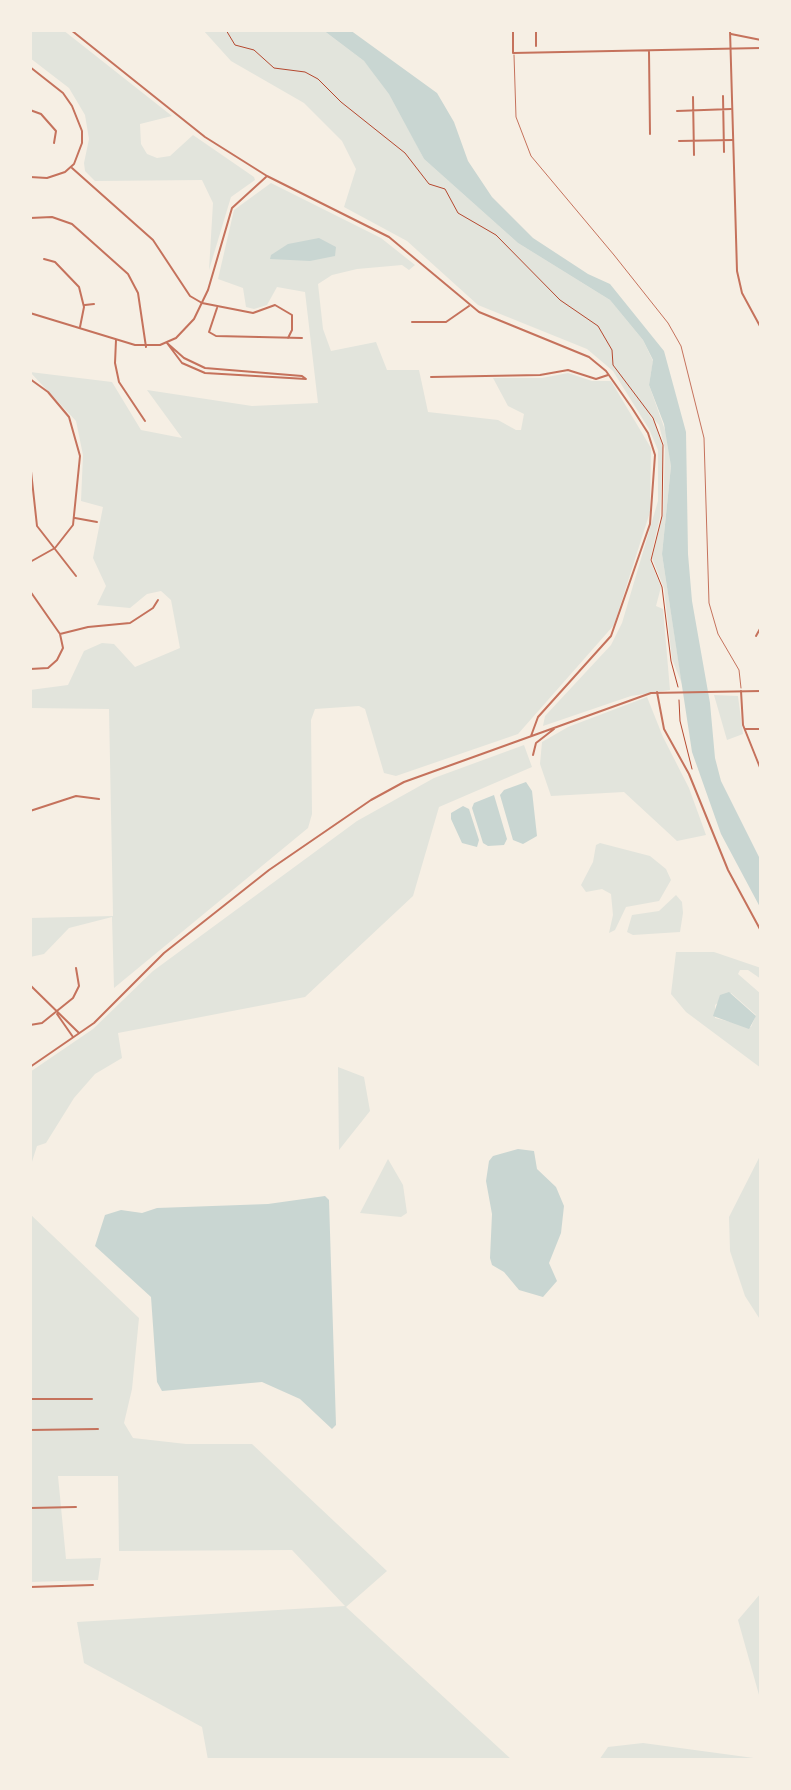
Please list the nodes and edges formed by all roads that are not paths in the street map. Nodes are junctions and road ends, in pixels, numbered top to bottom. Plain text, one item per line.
1 (71, 30) edge
2 (513, 30) edge
3 (536, 30) edge
4 (730, 32) edge
5 (761, 40) edge
6 (536, 46) dead end
7 (730, 48) junction
8 (761, 48) edge
9 (649, 50) junction
10 (513, 53) junction
11 (30, 67) edge
12 (723, 96) dead end
13 (693, 97) dead end
14 (732, 109) junction
15 (30, 110) edge
16 (693, 110) junction
17 (723, 110) junction
18 (677, 111) dead end
19 (650, 134) dead end
20 (724, 140) junction
21 (733, 140) junction
22 (679, 141) dead end
23 (694, 141) junction
24 (54, 143) dead end
25 (724, 152) dead end
26 (694, 155) dead end
27 (71, 167) junction
28 (267, 176) junction
29 (30, 177) edge
30 (30, 218) edge
31 (44, 259) dead end
32 (202, 303) junction
33 (94, 304) dead end
34 (83, 305) junction
35 (469, 306) junction
36 (217, 307) junction
37 (30, 313) edge
38 (412, 322) dead end
39 (80, 328) junction
40 (761, 328) edge
41 (288, 338) junction
42 (302, 338) dead end
43 (116, 340) junction
44 (167, 343) junction
45 (146, 347) junction
46 (609, 375) junction
47 (431, 377) dead end
48 (30, 379) edge
49 (145, 421) dead end
50 (30, 462) edge
51 (75, 518) junction
52 (97, 522) dead end
53 (55, 548) junction
54 (30, 562) edge
55 (76, 576) dead end
56 (30, 591) edge
57 (158, 600) dead end
58 (761, 627) edge
59 (60, 634) junction
60 (756, 636) dead end
61 (30, 669) edge
62 (741, 691) junction
63 (761, 691) edge
64 (657, 692) junction
65 (559, 726) junction
66 (744, 729) junction
67 (761, 729) edge
68 (531, 736) junction
69 (533, 755) dead end
70 (761, 770) edge
71 (99, 799) dead end
72 (30, 811) edge
73 (761, 931) edge
74 (76, 968) dead end
75 (30, 985) edge
76 (57, 1012) junction
77 (30, 1025) edge
78 (79, 1033) junction
79 (73, 1037) junction
80 (30, 1067) edge
81 (30, 1399) edge
82 (92, 1399) dead end
83 (98, 1429) dead end
84 (30, 1430) edge
85 (76, 1507) dead end
86 (30, 1508) edge
87 (93, 1585) dead end
88 (30, 1587) edge

1 - 28 street
2 - 10 street
3 - 6 street
4 - 5 street
4 - 7 street
7 - 8 street
7 - 9 street
7 - 14 street
9 - 10 street
9 - 19 street
10 - 62 lane
11 - 27 street
12 - 17 street
13 - 16 street
14 - 17 street
14 - 21 street
15 - 24 street
16 - 17 street
16 - 18 street
16 - 23 street
17 - 20 street
20 - 21 street
20 - 23 street
20 - 25 street
21 - 40 street
22 - 23 street
23 - 26 street
27 - 29 street
27 - 32 street
28 - 32 street
28 - 35 street
30 - 45 street
31 - 34 street
32 - 36 street
32 - 44 street
33 - 34 street
34 - 39 street
35 - 38 street
35 - 46 street
36 - 41 street
36 - 41 street
37 - 39 street
39 - 43 street
41 - 42 street
43 - 45 street
43 - 49 street
44 - 44 street
44 - 45 street
46 - 47 street
46 - 68 street
48 - 51 street
50 - 53 street
51 - 52 street
51 - 53 street
53 - 54 street
53 - 55 street
56 - 59 street
57 - 59 street
58 - 60 street
59 - 61 street
62 - 63 street
62 - 64 street
62 - 66 street
64 - 65 street
64 - 73 street
65 - 68 street
65 - 69 street
66 - 67 street
66 - 70 street
68 - 78 street
71 - 72 street
74 - 76 street
75 - 76 street
76 - 77 street
76 - 78 street
76 - 79 street
78 - 79 street
79 - 80 street
81 - 82 street
83 - 84 street
85 - 86 street
87 - 88 street

